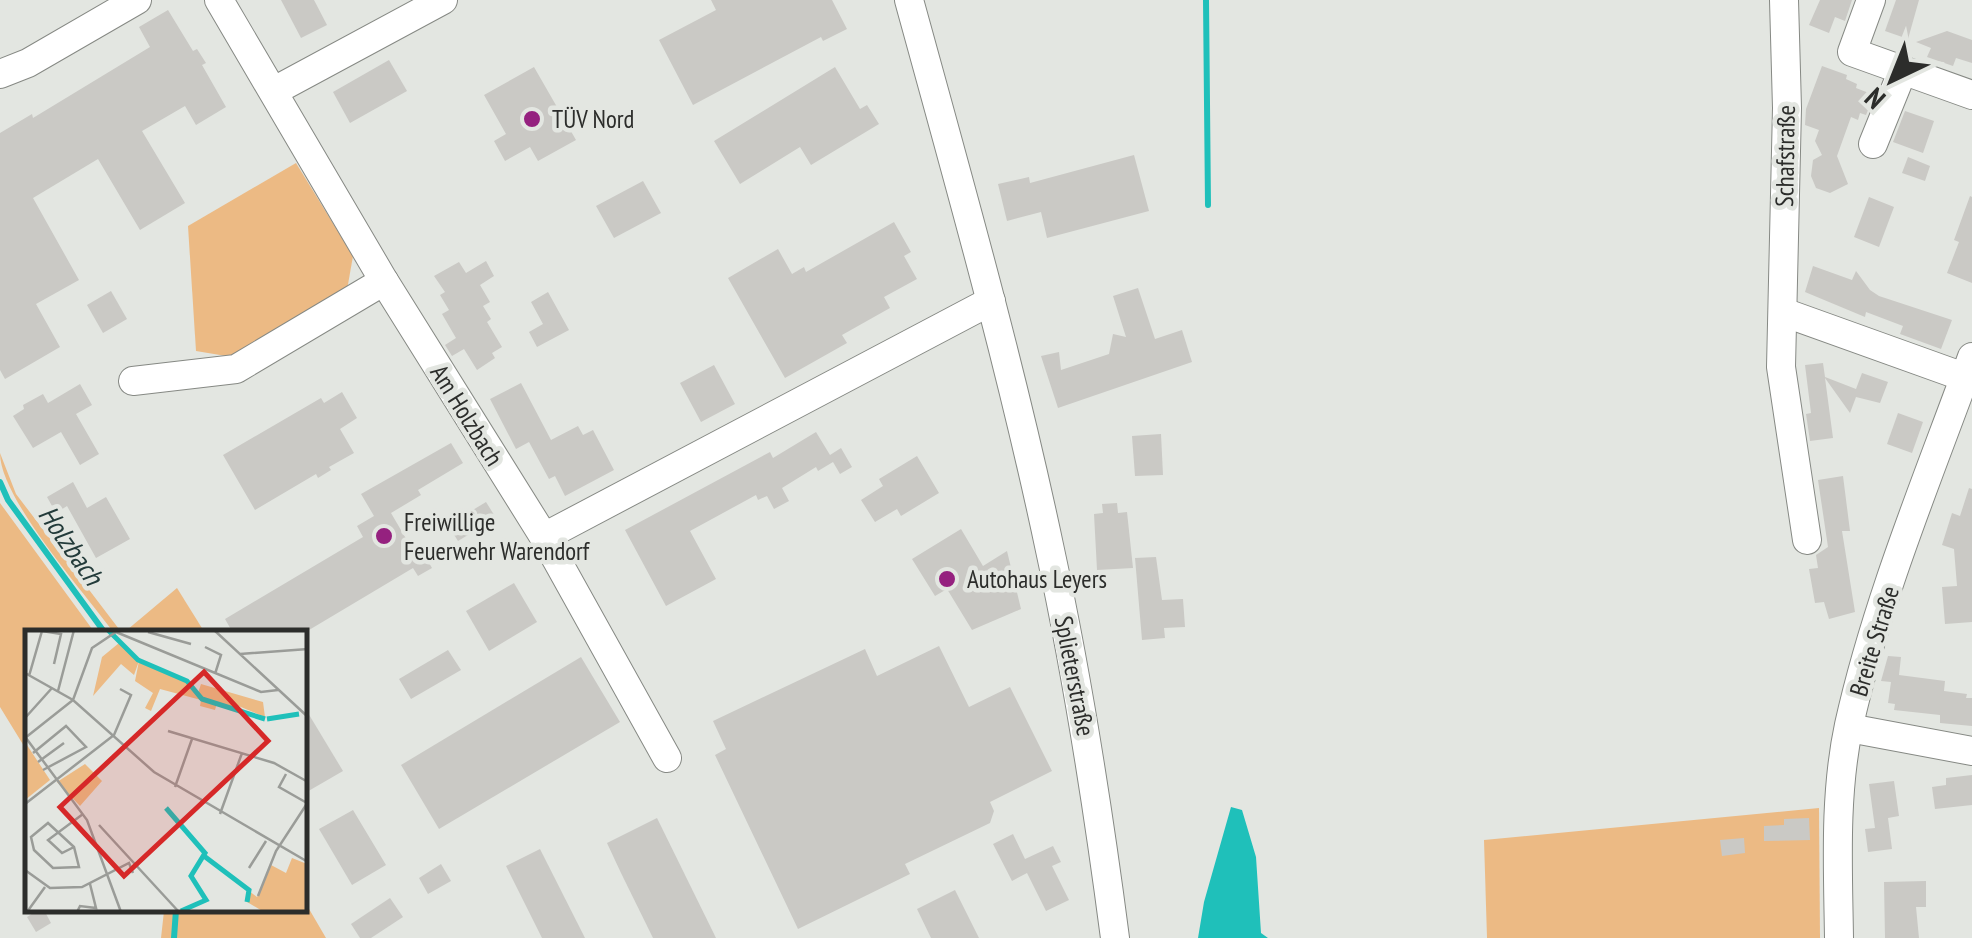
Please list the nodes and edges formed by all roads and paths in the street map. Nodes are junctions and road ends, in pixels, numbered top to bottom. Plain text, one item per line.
1 (137, 0) edge
2 (219, 0) edge
3 (443, 0) edge
4 (909, 0) edge
5 (1784, 0) edge
6 (1871, 0) edge
7 (1902, 70) junction
8 (0, 74) edge
9 (274, 91) junction
10 (1972, 95) edge
11 (1873, 144) dead end
12 (384, 281) junction
13 (991, 301) junction
14 (1783, 312) junction
15 (1968, 367) edge
16 (133, 381) dead end
17 (544, 536) junction
18 (1807, 540) dead end
19 (1848, 728) junction
20 (1972, 751) edge
21 (667, 758) dead end
22 (1115, 938) edge
23 (1839, 938) edge

1 - 8 street
2 - 9 street, Am Holzbach
3 - 9 street
4 - 13 street, Splieterstraße
5 - 14 street, Schafstraße
6 - 7 street
7 - 10 street
7 - 11 street
9 - 12 street, Am Holzbach
12 - 16 street
12 - 17 street, Am Holzbach
13 - 17 street
13 - 22 street, Splieterstraße
14 - 15 street
14 - 18 street, Schafstraße
15 - 19 street, Breite Straße
17 - 21 street, Am Holzbach
19 - 20 street
19 - 23 street, Breite Straße

